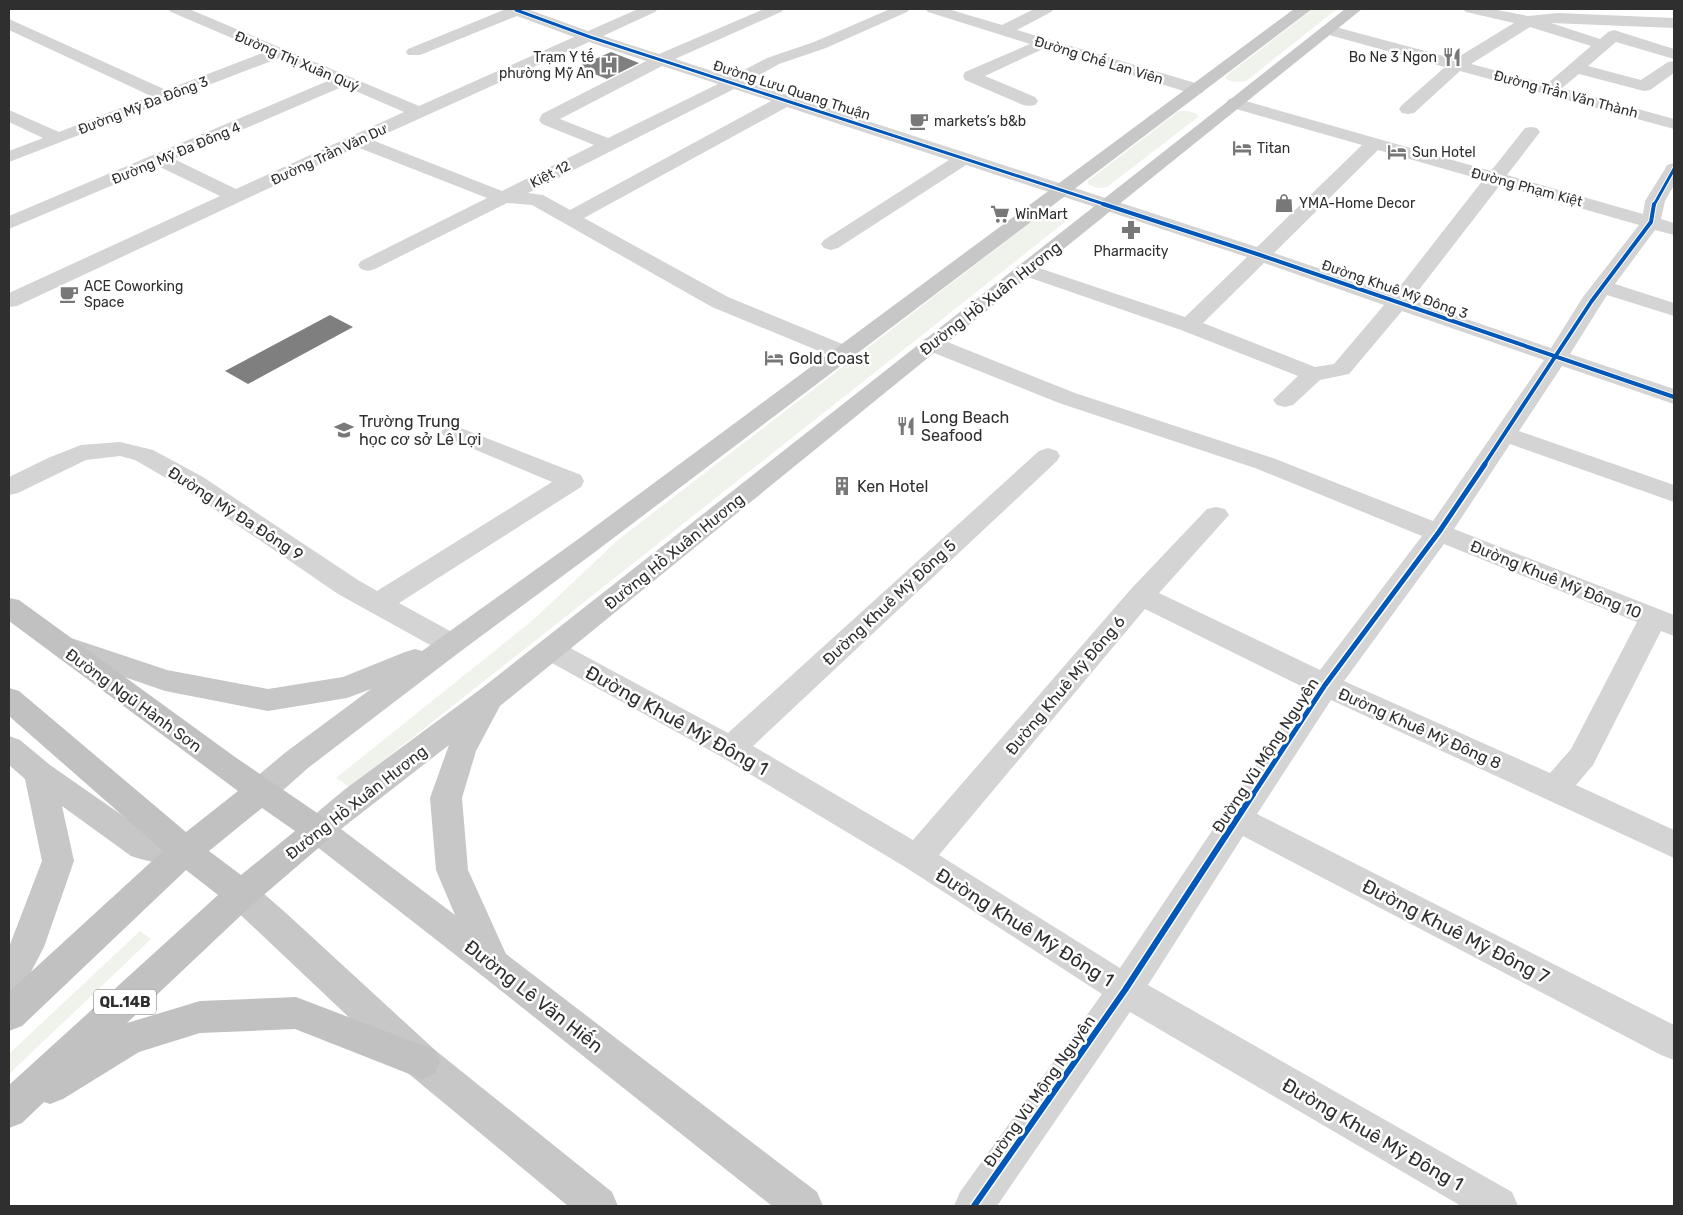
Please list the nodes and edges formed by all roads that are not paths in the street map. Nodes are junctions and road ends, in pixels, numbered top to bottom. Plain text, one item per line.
1 (16, 9) edge
2 (181, 9) edge
3 (518, 9) edge
4 (650, 9) edge
5 (776, 9) edge
6 (902, 9) edge
7 (932, 9) edge
8 (1046, 9) edge
9 (1304, 9) edge
10 (1354, 9) edge
11 (1471, 9) edge
12 (9, 11) edge
13 (1496, 11) edge
14 (1630, 20) junction
15 (1528, 21) junction
16 (1674, 23) edge
17 (9, 24) edge
18 (1328, 30) junction
19 (1002, 31) junction
20 (27, 32) junction
21 (590, 37) junction
22 (9, 38) edge
23 (1608, 40) junction
24 (1044, 43) junction
25 (414, 52) dead end
26 (278, 53) junction
27 (1674, 54) edge
28 (662, 60) junction
29 (1457, 65) junction
30 (1674, 66) edge
31 (1577, 68) junction
32 (970, 76) junction
33 (342, 81) junction
34 (732, 82) junction
35 (952, 82) dead end
36 (1550, 90) junction
37 (165, 96) junction
38 (1199, 96) junction
39 (1232, 97) junction
40 (786, 100) junction
41 (1029, 101) dead end
42 (1408, 110) dead end
43 (419, 112) junction
44 (9, 115) edge
45 (1674, 124) edge
46 (1531, 132) dead end
47 (58, 138) junction
48 (357, 141) junction
49 (1374, 144) junction
50 (608, 145) junction
51 (9, 158) edge
52 (964, 158) junction
53 (160, 160) junction
54 (1674, 169) edge
55 (1495, 179) junction
56 (1060, 191) junction
57 (236, 196) junction
58 (503, 197) junction
59 (1106, 206) junction
60 (570, 218) junction
61 (9, 223) edge
62 (1663, 225) edge
63 (831, 244) dead end
64 (1260, 255) junction
65 (368, 265) dead end
66 (1026, 270) junction
67 (1602, 287) junction
68 (9, 301) edge
69 (1399, 301) junction
70 (1674, 310) edge
71 (1189, 325) junction
72 (932, 344) junction
73 (844, 353) junction
74 (1556, 358) junction
75 (1313, 374) junction
76 (1674, 397) edge
77 (1285, 400) dead end
78 (452, 432) dead end
79 (1504, 434) junction
80 (1048, 456) dead end
81 (9, 487) edge
82 (1674, 494) edge
83 (1216, 515) dead end
84 (1439, 532) junction
85 (1141, 596) junction
86 (378, 603) junction
87 (9, 606) edge
88 (1664, 622) edge
89 (56, 643) junction
90 (451, 644) junction
91 (550, 650) junction
92 (1325, 685) junction
93 (492, 696) junction
94 (9, 699) edge
95 (9, 748) edge
96 (731, 748) junction
97 (39, 773) junction
98 (1554, 789) junction
99 (261, 791) junction
100 (1238, 820) junction
101 (318, 830) junction
102 (1674, 845) edge
103 (185, 851) junction
104 (917, 858) junction
105 (241, 894) junction
106 (492, 963) junction
107 (9, 980) edge
108 (1125, 990) junction
109 (9, 1015) edge
110 (1674, 1043) edge
111 (422, 1062) junction
112 (9, 1112) edge
113 (598, 1206) edge
114 (803, 1206) edge
115 (974, 1206) edge
116 (1498, 1206) edge

1 - 12 street
2 - 26 street, Đường Thị Xuân Quý
3 - 21 street, Đường Lưu Quang Thuận
3 - 25 street
4 - 21 street, Đường Trần Văn Dư
5 - 28 street, Đường Lưu Quang Thuận
6 - 34 street, Đường Lưu Quang Thuận
7 - 19 street, Đường Chế Lan Viên
8 - 19 street, Đường Chế Lan Viên
9 - 38 main road
10 - 18 main road, Đường Hồ Xuân Hương
11 - 13 street
13 - 15 street
14 - 15 street
14 - 16 street
14 - 23 street
15 - 23 street
15 - 29 street
17 - 20 street
18 - 29 street, Đường Trần Văn Thành
18 - 39 main road, Đường Hồ Xuân Hương
19 - 24 street, Đường Chế Lan Viên
20 - 22 street
20 - 37 street
21 - 28 street, Đường Lưu Quang Thuận
21 - 43 street, Đường Trần Văn Dư
23 - 27 street
23 - 31 street
24 - 32 street
24 - 38 street, Đường Chế Lan Viên
26 - 33 street, Đường Thị Xuân Quý
26 - 37 street, Đường Mỹ Đa Đông 3
28 - 34 street, Đường Lưu Quang Thuận
28 - 50 street, Đường Lưu Quang Thuận
29 - 36 street, Đường Trần Văn Thành
29 - 42 street
30 - 31 street
31 - 36 street
32 - 35 street
32 - 41 street
33 - 43 street, Đường Thị Xuân Quý
33 - 53 street, Đường Mỹ Đa Đông 4
34 - 40 street, Đường Lưu Quang Thuận
34 - 50 street, Kiệt 12
36 - 45 street, Đường Trần Văn Thành
37 - 47 street, Đường Mỹ Đa Đông 3
38 - 39 main road
38 - 39 main road
38 - 56 main road
39 - 49 street, Đường Phạm Kiệt
39 - 59 main road, Đường Hồ Xuân Hương
40 - 52 street, Đường Lưu Quang Thuận
40 - 60 street, Đường Lưu Quang Thuận
43 - 48 street, Đường Trần Văn Dư
44 - 47 street
46 - 55 street
47 - 51 street, Đường Mỹ Đa Đông 3
48 - 57 street, Đường Trần Văn Dư
48 - 58 street
49 - 55 street, Đường Phạm Kiệt
49 - 64 street
50 - 58 street, Kiệt 12
52 - 56 street, Đường Lưu Quang Thuận
52 - 63 street
53 - 57 street
53 - 61 street, Đường Mỹ Đa Đông 4
54 - 62 street, Đường Vũ Mộng Nguyên
55 - 62 street, Đường Phạm Kiệt
55 - 69 street
56 - 59 street, Đường Lưu Quang Thuận
56 - 73 main road
57 - 68 street, Đường Trần Văn Dư
58 - 60 street
58 - 65 street, Kiệt 12
59 - 64 street, Đường Khuê Mỹ Đông 3
59 - 66 main road, Đường Hồ Xuân Hương
60 - 73 street
62 - 67 street, Đường Vũ Mộng Nguyên
64 - 69 street, Đường Khuê Mỹ Đông 3
64 - 71 street
66 - 71 street
66 - 72 main road, Đường Hồ Xuân Hương
67 - 70 street
67 - 74 street, Đường Vũ Mộng Nguyên
69 - 74 street, Đường Khuê Mỹ Đông 3
69 - 75 street
71 - 75 street
72 - 84 street, Đường Khuê Mỹ Đông 10
72 - 91 main road, Đường Hồ Xuân Hương
73 - 90 main road
74 - 76 street, Đường Khuê Mỹ Đông 3
74 - 79 street, Đường Vũ Mộng Nguyên
75 - 77 street
78 - 86 street
79 - 82 street
79 - 84 street, Đường Vũ Mộng Nguyên
80 - 96 street, Đường Khuê Mỹ Đông 5
81 - 86 street, Đường Mỹ Đa Đông 9
83 - 85 street, Đường Khuê Mỹ Đông 6
84 - 88 street, Đường Khuê Mỹ Đông 10
84 - 92 street, Đường Vũ Mộng Nguyên
85 - 92 street, Đường Khuê Mỹ Đông 8
85 - 104 street, Đường Khuê Mỹ Đông 6
86 - 90 street, Đường Mỹ Đa Đông 9
87 - 89 highway, Đường Ngũ Hành Sơn
88 - 98 street
89 - 90 main road
89 - 99 highway, Đường Ngũ Hành Sơn
90 - 99 main road
91 - 93 main road, Đường Hồ Xuân Hương
91 - 96 street, Đường Khuê Mỹ Đông 1
92 - 98 street, Đường Khuê Mỹ Đông 8
92 - 100 street, Đường Vũ Mộng Nguyên
93 - 101 main road, Đường Hồ Xuân Hương
93 - 106 main road
94 - 103 highway
95 - 97 main road
96 - 104 street, Đường Khuê Mỹ Đông 1
97 - 103 main road
97 - 107 main road
98 - 102 street, Đường Khuê Mỹ Đông 8
99 - 101 highway, Đường Lê Văn Hiến
99 - 103 highway
100 - 108 street, Đường Vũ Mộng Nguyên
100 - 110 street, Đường Khuê Mỹ Đông 7
101 - 105 highway, Đường Hồ Xuân Hương
101 - 106 main road, Đường Lê Văn Hiến
103 - 105 highway
103 - 109 highway
104 - 108 street, Đường Khuê Mỹ Đông 1
105 - 111 main road
105 - 112 highway, Đường Hồ Xuân Hương / QL.14B
106 - 114 main road, Đường Lê Văn Hiến
108 - 115 street, Đường Vũ Mộng Nguyên
108 - 116 street, Đường Khuê Mỹ Đông 1
111 - 112 highway
111 - 113 main road

